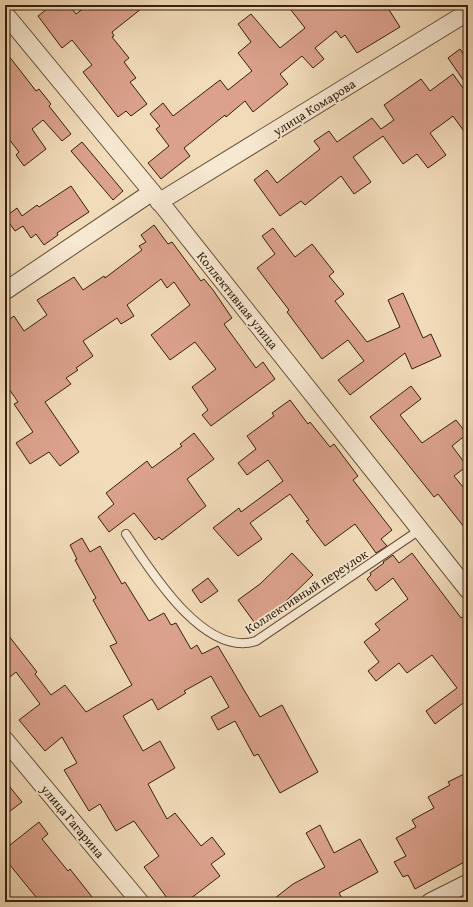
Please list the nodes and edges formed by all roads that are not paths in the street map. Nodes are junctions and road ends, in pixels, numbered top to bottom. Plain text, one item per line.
1 (468, 12) edge
2 (5, 14) edge
3 (155, 197) junction
4 (5, 291) edge
5 (421, 529) junction
6 (126, 534) dead end
7 (468, 590) edge
8 (5, 740) edge
9 (468, 883) edge
10 (140, 902) edge
11 (430, 902) edge

1 - 3 street, улица Комарова
2 - 3 street, Коллективная улица
3 - 4 street, улица Комарова
3 - 5 street, Коллективная улица
5 - 6 lane, Коллективный переулок
5 - 7 street, Коллективная улица
8 - 10 street, улица Гагарина
9 - 11 street

